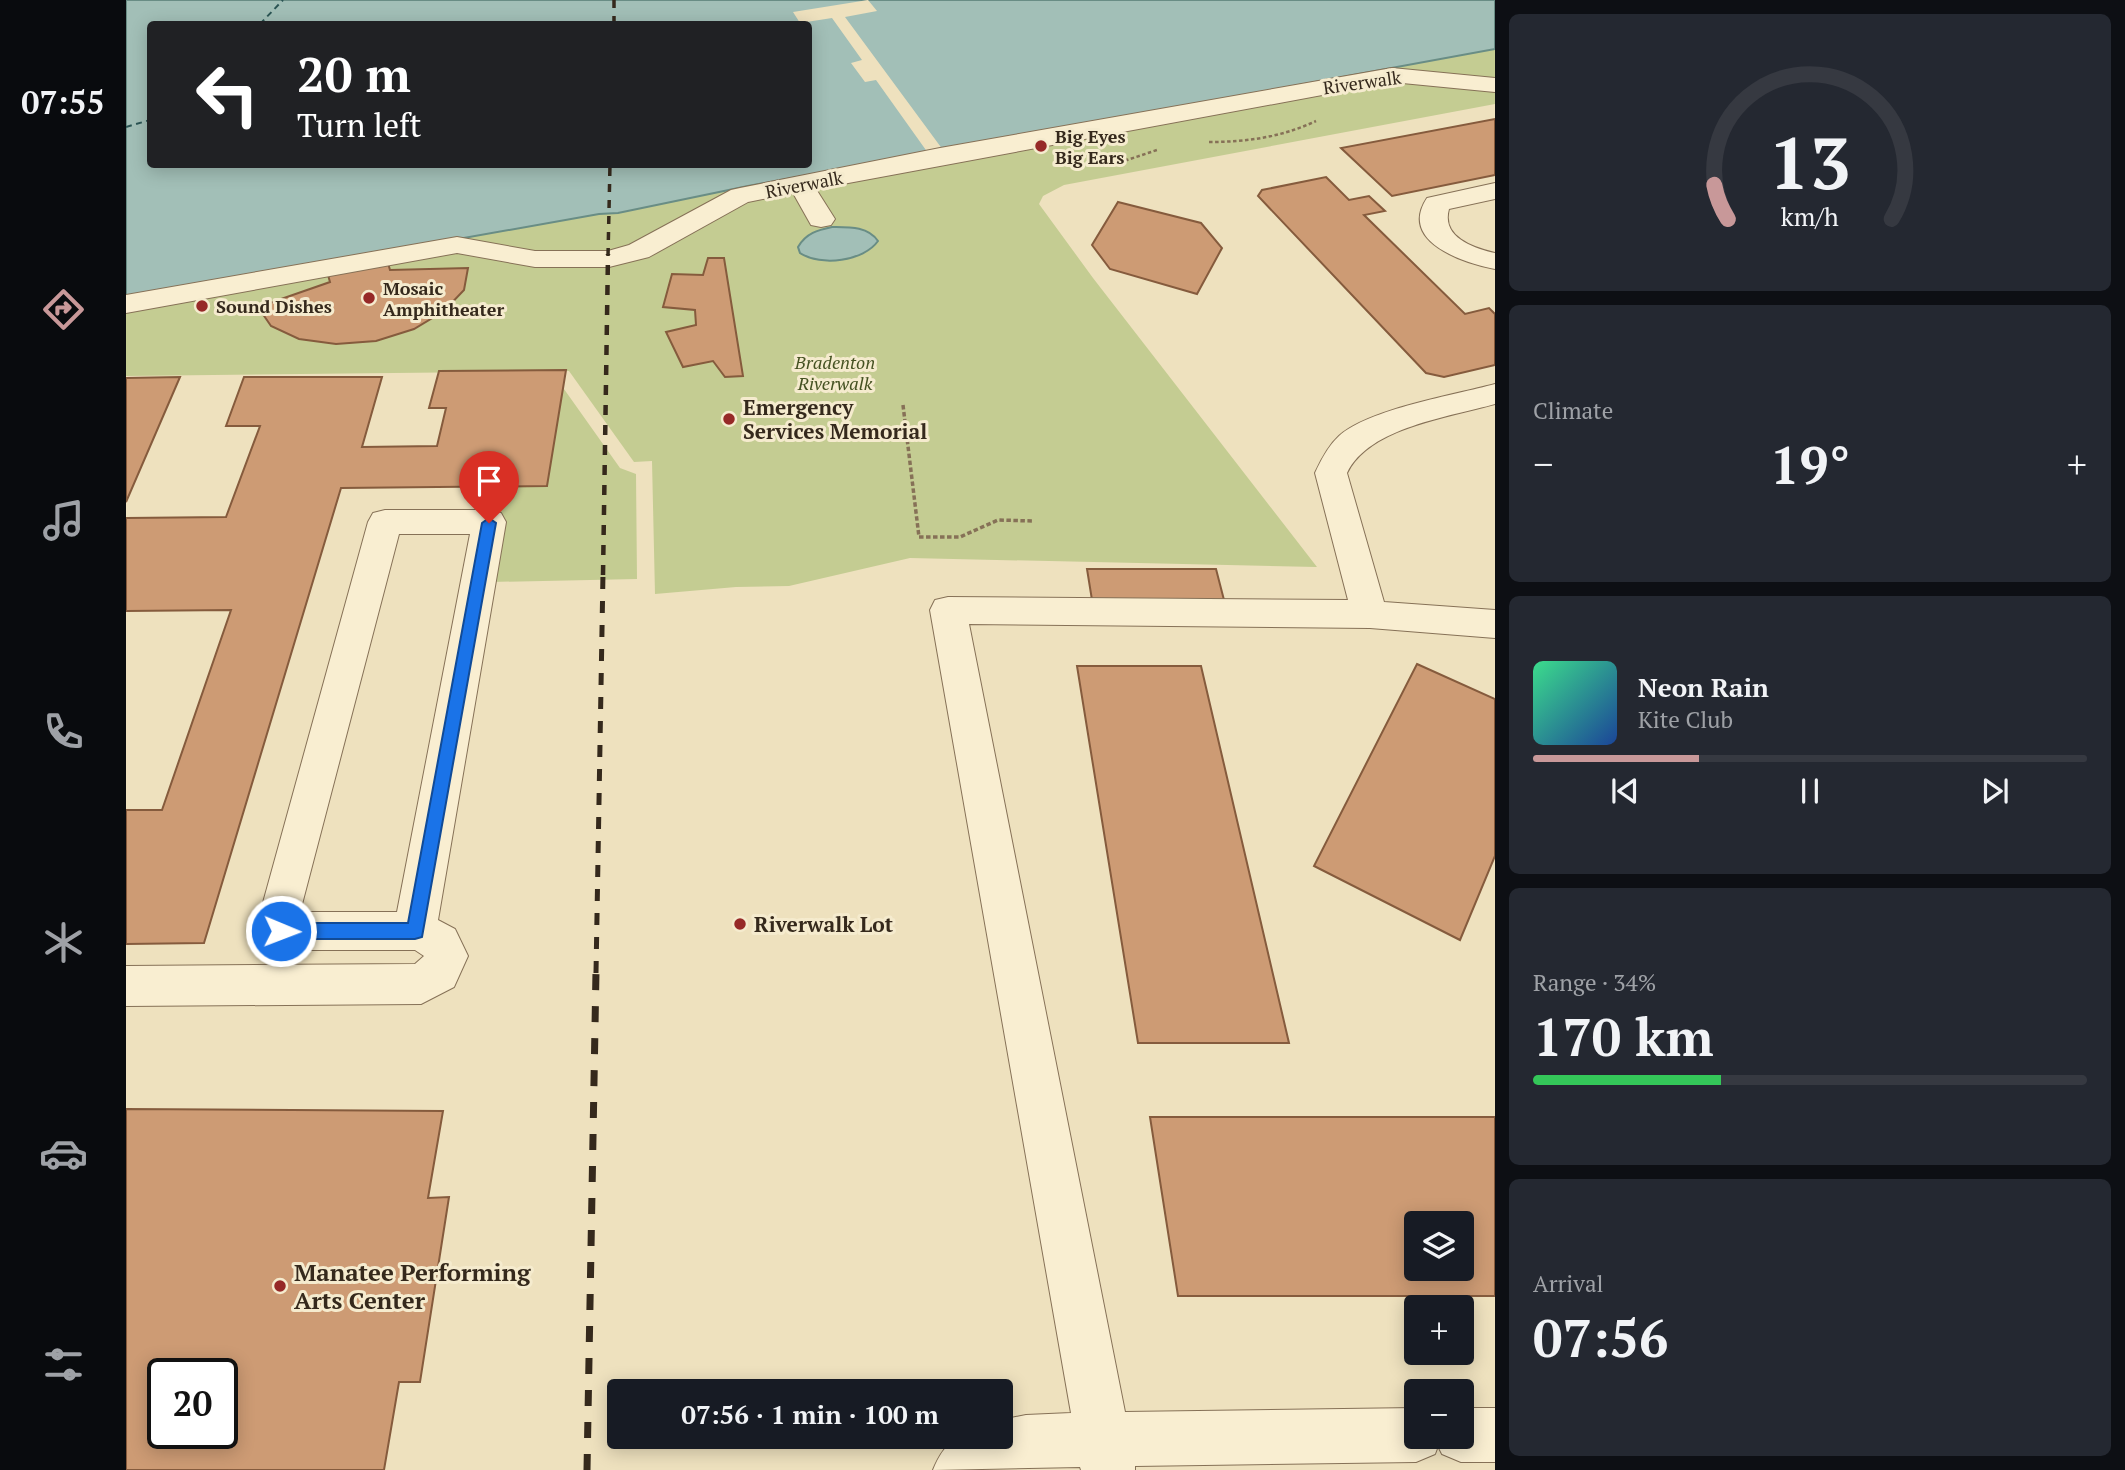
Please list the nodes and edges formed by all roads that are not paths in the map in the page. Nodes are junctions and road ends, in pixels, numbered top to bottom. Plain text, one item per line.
1 (1495, 85) edge
2 (801, 185) junction
3 (1495, 191) edge
4 (821, 219) dead end
5 (1495, 261) edge
6 (126, 304) edge
7 (1495, 394) edge
8 (1370, 614) junction
9 (1495, 624) edge
10 (415, 931) junction
11 (126, 986) edge
12 (1474, 1435) edge
13 (1495, 1435) edge
14 (1404, 1436) edge
15 (1105, 1455) edge
16 (960, 1470) edge

1 - 2 street, Riverwalk
2 - 4 street
2 - 6 street, Riverwalk
3 - 5 street
7 - 8 street
8 - 9 street
8 - 15 street
10 - 10 street
10 - 11 street
12 - 13 street
14 - 15 street
15 - 16 street

